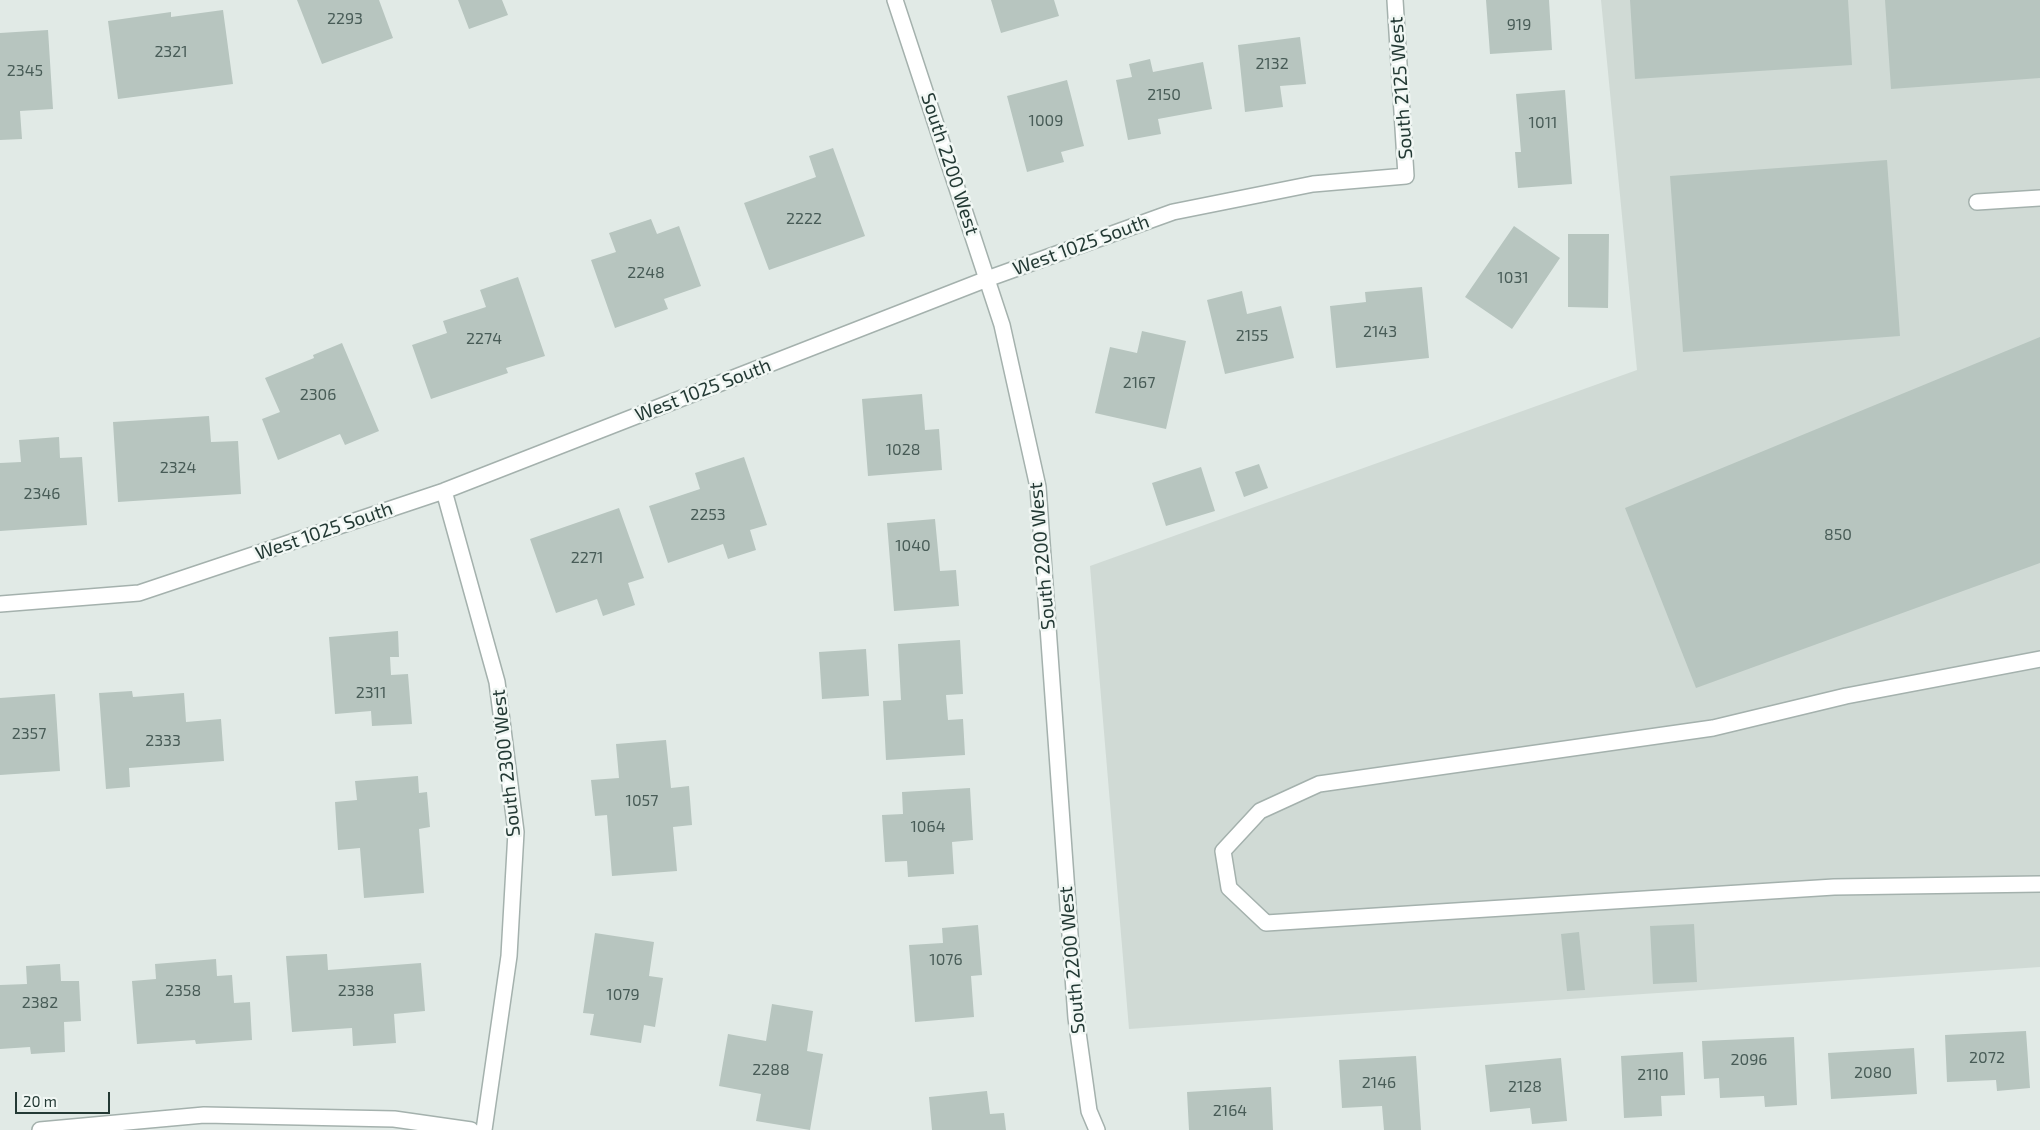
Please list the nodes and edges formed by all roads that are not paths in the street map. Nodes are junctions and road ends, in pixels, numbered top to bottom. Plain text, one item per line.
1 (895, 0) edge
2 (1395, 0) edge
3 (1406, 176) joint
4 (2040, 198) edge
5 (1977, 202) dead end
6 (988, 279) junction
7 (444, 491) junction
8 (0, 604) edge
9 (2040, 659) edge
10 (2040, 884) edge
11 (40, 1130) edge
12 (471, 1130) edge
13 (484, 1130) edge
14 (1097, 1130) edge

1 - 6 street, South 2200 West
2 - 3 street, South 2125 West
3 - 6 street, West 1025 South
4 - 5 street
6 - 7 street, West 1025 South
6 - 14 street, South 2200 West
7 - 8 street, West 1025 South
7 - 13 street, South 2300 West
9 - 10 street
11 - 12 street

